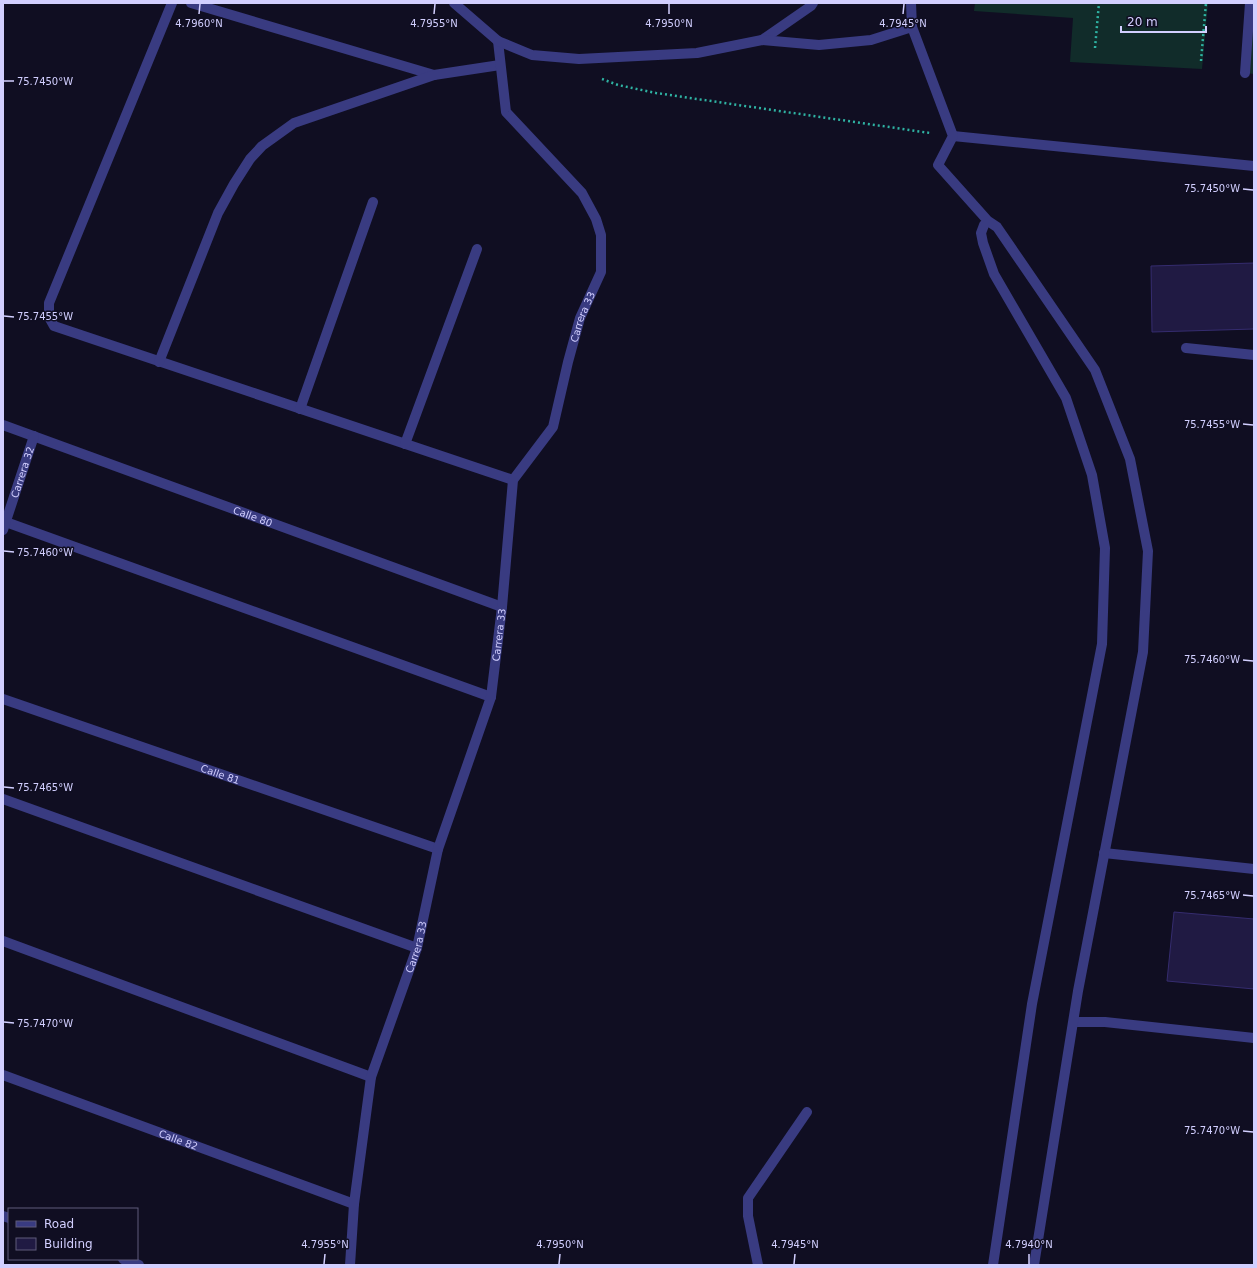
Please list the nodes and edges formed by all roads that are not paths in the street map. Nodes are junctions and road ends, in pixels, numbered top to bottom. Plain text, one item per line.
1 (172, 3) edge
2 (191, 3) edge
3 (454, 3) edge
4 (813, 3) edge
5 (911, 3) edge
6 (1250, 3) edge
7 (912, 27) junction
8 (762, 40) junction
9 (498, 41) junction
10 (500, 65) junction
11 (1245, 73) dead end
12 (434, 75) junction
13 (953, 136) junction
14 (1254, 166) edge
15 (373, 202) dead end
16 (988, 221) junction
17 (477, 248) dead end
18 (1186, 348) dead end
19 (1254, 355) edge
20 (159, 362) junction
21 (300, 409) junction
22 (3, 425) edge
23 (34, 436) junction
24 (405, 444) junction
25 (513, 480) junction
26 (4, 524) edge
27 (502, 607) junction
28 (490, 697) junction
29 (3, 699) edge
30 (3, 799) edge
31 (438, 849) junction
32 (1104, 854) junction
33 (1254, 869) edge
34 (3, 942) edge
35 (417, 948) junction
36 (1074, 1022) junction
37 (1254, 1038) edge
38 (3, 1075) edge
39 (371, 1077) junction
40 (807, 1112) dead end
41 (354, 1204) junction
42 (126, 1260) edge
43 (139, 1265) edge
44 (350, 1265) edge
45 (758, 1265) edge
46 (993, 1265) edge
47 (1034, 1265) edge

1 - 20 street
2 - 12 street
3 - 9 street
4 - 8 street
5 - 7 street
6 - 11 street
7 - 8 street
7 - 13 street
8 - 9 street
9 - 10 street, Carrera 33
10 - 12 street
10 - 25 street, Carrera 33
12 - 20 street
13 - 14 street
13 - 16 street
15 - 21 street
16 - 32 street
16 - 46 street
17 - 24 street
18 - 19 street
20 - 21 street
21 - 24 street
22 - 23 street, Calle 80
23 - 26 street, Carrera 32
23 - 27 street, Calle 80
24 - 25 street
25 - 27 street, Carrera 33
26 - 28 street
27 - 28 street, Carrera 33
28 - 31 street, Carrera 33
29 - 31 street, Calle 81
30 - 35 street
31 - 35 street, Carrera 33
32 - 33 street
32 - 36 street
34 - 39 street
35 - 39 street, Carrera 33
36 - 37 street
36 - 47 street
38 - 41 street, Calle 82
39 - 41 street, Carrera 33
40 - 45 street
41 - 44 street, Carrera 33
42 - 43 street

